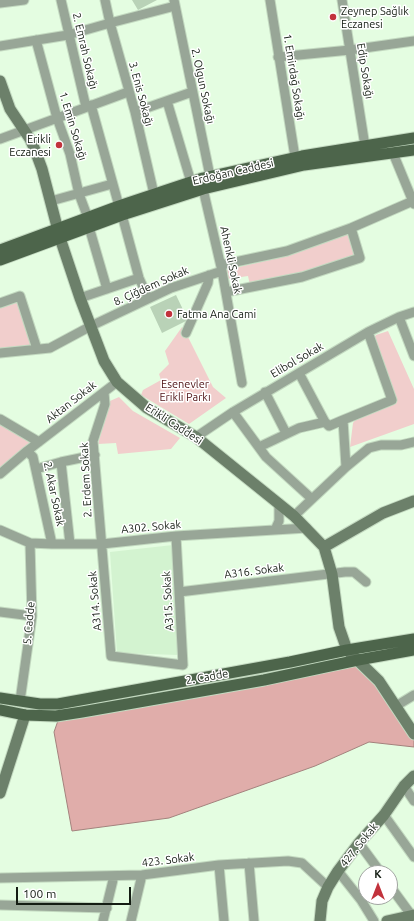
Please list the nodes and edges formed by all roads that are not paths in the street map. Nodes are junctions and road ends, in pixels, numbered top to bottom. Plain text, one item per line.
1 (20, 0) edge
2 (61, 0) edge
3 (106, 0) edge
4 (270, 0) edge
5 (342, 0) edge
6 (0, 3) edge
7 (174, 3) edge
8 (110, 23) junction
9 (68, 35) junction
10 (36, 40) junction
11 (414, 41) edge
12 (0, 46) edge
13 (350, 50) junction
14 (278, 57) junction
15 (0, 81) edge
16 (128, 92) junction
17 (192, 92) junction
18 (167, 101) junction
19 (88, 106) junction
20 (135, 112) junction
21 (57, 118) junction
22 (23, 130) junction
23 (414, 138) edge
24 (0, 139) edge
25 (365, 146) junction
26 (414, 150) edge
27 (393, 153) junction
28 (295, 157) junction
29 (210, 176) junction
30 (191, 182) junction
31 (112, 184) junction
32 (203, 189) junction
33 (80, 194) junction
34 (154, 194) junction
35 (51, 201) junction
36 (413, 203) edge
37 (120, 210) junction
38 (89, 222) junction
39 (351, 228) junction
40 (59, 233) junction
41 (0, 251) edge
42 (222, 268) junction
43 (209, 274) junction
44 (139, 278) junction
45 (107, 289) junction
46 (226, 292) junction
47 (80, 298) junction
48 (148, 298) junction
49 (0, 303) edge
50 (414, 312) edge
51 (399, 317) junction
52 (91, 326) junction
53 (368, 332) junction
54 (186, 333) dead end
55 (37, 349) junction
56 (0, 353) edge
57 (414, 356) edge
58 (299, 373) junction
59 (117, 382) junction
60 (242, 383) dead end
61 (104, 392) junction
62 (265, 392) junction
63 (233, 412) junction
64 (0, 419) edge
65 (343, 420) junction
66 (325, 422) junction
67 (286, 433) junction
68 (196, 438) junction
69 (39, 442) junction
70 (414, 442) edge
71 (259, 447) junction
72 (27, 451) junction
73 (95, 455) junction
74 (61, 462) junction
75 (346, 466) junction
76 (36, 469) junction
77 (0, 474) edge
78 (312, 499) junction
79 (414, 501) edge
80 (279, 504) junction
81 (294, 516) junction
82 (307, 528) junction
83 (0, 530) edge
84 (275, 530) junction
85 (176, 536) junction
86 (30, 543) junction
87 (52, 544) junction
88 (70, 544) junction
89 (102, 544) junction
90 (324, 547) junction
91 (332, 574) junction
92 (366, 582) dead end
93 (179, 592) junction
94 (0, 612) edge
95 (32, 616) junction
96 (414, 639) edge
97 (347, 650) junction
98 (414, 650) edge
99 (358, 660) junction
100 (183, 665) joint
101 (414, 695) edge
102 (0, 698) edge
103 (20, 701) junction
104 (396, 706) junction
105 (0, 710) edge
106 (25, 715) junction
107 (414, 734) edge
108 (414, 776) edge
109 (404, 786) junction
110 (0, 793) edge
111 (414, 801) edge
112 (384, 815) junction
113 (359, 843) junction
114 (414, 857) edge
115 (249, 863) junction
116 (219, 865) junction
117 (375, 865) edge
118 (338, 871) junction
119 (142, 875) junction
120 (114, 876) junction
121 (0, 878) edge
122 (328, 888) junction
123 (398, 896) edge
124 (0, 905) edge
125 (107, 908) junction
126 (413, 916) edge
127 (103, 921) edge
128 (131, 921) edge
129 (224, 921) edge
130 (254, 921) edge
131 (320, 921) edge
132 (374, 921) edge
133 (388, 921) edge

1 - 6 street
2 - 9 street, 2. Emrah Sokağı
3 - 8 street, 3. Enis Sokağı
4 - 14 street, 1. Emirdağ Sokağı
5 - 13 street, Edip Sokağı
7 - 8 street
7 - 17 street, 2. Olgun Sokağı
8 - 9 street
8 - 16 street, 3. Enis Sokağı
9 - 10 street
9 - 19 street, 2. Emrah Sokağı
10 - 12 street
10 - 21 street, 1. Emin Sokağı
11 - 13 street
13 - 14 street
13 - 25 street, Edip Sokağı
14 - 28 street, 1. Emirdağ Sokağı
15 - 22 main road, Erikli Caddesi
16 - 19 street
16 - 20 street, 3. Enis Sokağı
17 - 18 street
17 - 29 street, 2. Olgun Sokağı
18 - 20 street
18 - 30 street
19 - 21 street
19 - 31 street, 2. Emrah Sokağı
20 - 34 street, 3. Enis Sokağı
21 - 22 street
21 - 33 street, 1. Emin Sokağı
22 - 24 street
22 - 35 main road, Erikli Caddesi
23 - 25 main road, Erdoğan Caddesi
25 - 28 main road, Erdoğan Caddesi
26 - 27 main road, Erdoğan Caddesi
27 - 32 main road, Erdoğan Caddesi
27 - 36 street
28 - 29 main road, Erdoğan Caddesi
29 - 30 main road, Erdoğan Caddesi
30 - 34 main road, Erdoğan Caddesi
31 - 33 street
31 - 37 street, 2. Emrah Sokağı
32 - 37 main road, Erdoğan Caddesi
32 - 42 street, Ahenkli Sokak
33 - 35 street
33 - 38 street, 1. Emin Sokağı
34 - 37 main road, Erdoğan Caddesi
35 - 40 main road, Erikli Caddesi
36 - 39 street, 8. Çiğdem Sokak
37 - 38 main road, Erdoğan Caddesi
37 - 44 street, 2. Emrah Sokağı
38 - 40 main road, Erdoğan Caddesi
38 - 45 street, 1. Emin Sokağı
39 - 42 street, 8. Çiğdem Sokak
39 - 46 street
40 - 41 main road, Erdoğan Caddesi
40 - 47 main road, Erikli Caddesi
42 - 43 street, 8. Çiğdem Sokak
42 - 46 street, Ahenkli Sokak
43 - 48 street, 8. Çiğdem Sokak
43 - 54 street
44 - 45 street
44 - 48 street, 2. Emrah Sokağı
45 - 47 street
46 - 60 street, Ahenkli Sokak
47 - 52 main road, Erikli Caddesi
48 - 52 street, 8. Çiğdem Sokak
49 - 55 street
50 - 51 street, Elibol Sokak
51 - 53 street, Elibol Sokak
51 - 57 street
52 - 55 street, 8. Çiğdem Sokak
52 - 59 main road, Erikli Caddesi
53 - 58 street, Elibol Sokak
53 - 65 street
55 - 56 street, 8. Çiğdem Sokak
58 - 62 street, Elibol Sokak
58 - 66 street
59 - 61 street, Aktan Sokak
59 - 68 main road, Erikli Caddesi
61 - 69 street, Aktan Sokak
61 - 73 street, 2. Erdem Sokak
62 - 63 street, Elibol Sokak
62 - 67 street
63 - 68 street, Elibol Sokak
63 - 71 street
64 - 69 street
65 - 66 street
65 - 75 street
66 - 67 street
67 - 71 street
68 - 80 main road, Erikli Caddesi
69 - 72 street, Aktan Sokak
70 - 75 street
71 - 78 street
72 - 76 street, 2. Akar Sokak
72 - 77 street, Aktan Sokak
73 - 74 street
73 - 89 street, 2. Erdem Sokak
74 - 76 street
74 - 88 street
75 - 78 street
76 - 87 street, 2. Akar Sokak
78 - 81 street
79 - 90 main road
80 - 81 main road, Erikli Caddesi
80 - 84 street
81 - 82 main road, Erikli Caddesi
82 - 84 street, A302. Sokak
82 - 90 main road, Erikli Caddesi
83 - 86 street, A302. Sokak
84 - 85 street, A302. Sokak
85 - 89 street, A302. Sokak
85 - 93 street, A315. Sokak
86 - 87 street, A302. Sokak
86 - 95 street, 5. Cadde
87 - 88 street, A302. Sokak
88 - 89 street, A302. Sokak
89 - 100 street, A314. Sokak
90 - 91 main road, Erikli Caddesi
91 - 92 street, A316. Sokak
91 - 93 street, A316. Sokak
91 - 97 main road, Erikli Caddesi
93 - 100 street, A315. Sokak
94 - 95 street
95 - 103 street, 5. Cadde
96 - 97 main road, 2. Cadde
97 - 99 main road
97 - 103 main road, 2. Cadde
98 - 99 main road, 2. Cadde
99 - 104 main road
99 - 106 main road, 2. Cadde
101 - 104 street
102 - 103 main road, 2. Cadde
104 - 107 main road
105 - 106 main road, 2. Cadde
106 - 110 main road
108 - 109 main road, 427. Sokak
109 - 111 street
109 - 112 main road, 427. Sokak
112 - 113 main road, 427. Sokak
112 - 114 street
113 - 117 street
113 - 118 main road, 427. Sokak
115 - 116 street, 423. Sokak
115 - 122 street, 423. Sokak
115 - 130 street
116 - 119 street, 423. Sokak
116 - 129 street
118 - 122 main road, 427. Sokak
118 - 132 street
119 - 120 street, 423. Sokak
119 - 128 street
120 - 121 street, 423. Sokak
120 - 125 street
122 - 131 main road, 427. Sokak
123 - 126 street
124 - 125 street
125 - 127 street
126 - 133 main road

